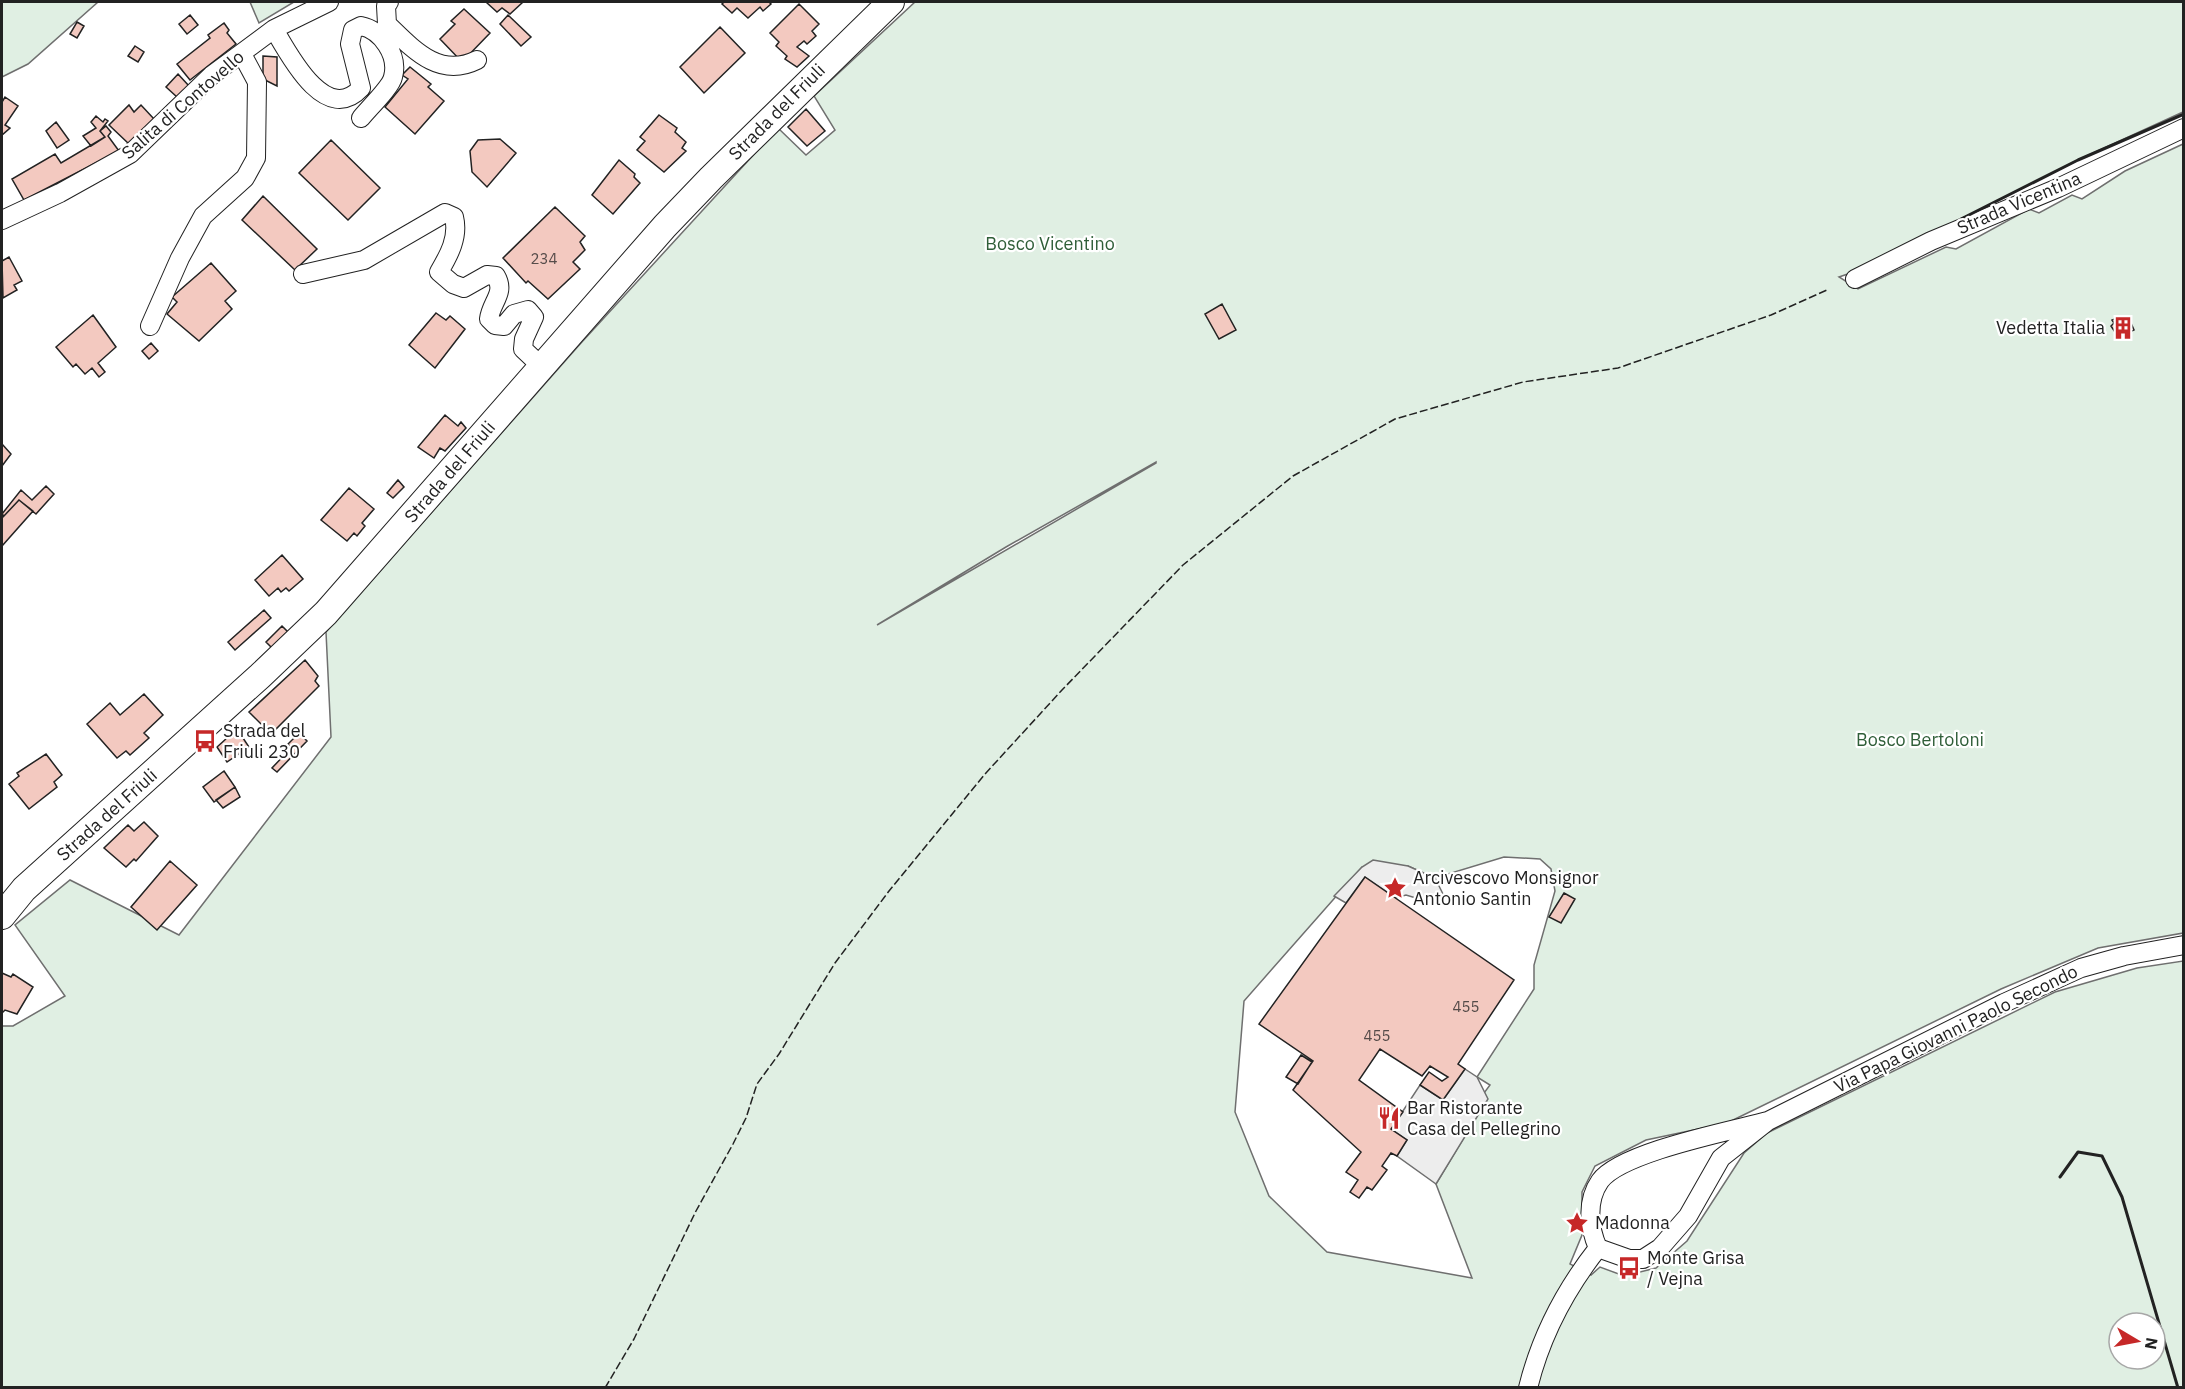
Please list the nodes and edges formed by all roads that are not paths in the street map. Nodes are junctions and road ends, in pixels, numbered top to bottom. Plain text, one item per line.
1 (329, 2) edge
2 (389, 2) edge
3 (884, 4) edge
4 (274, 29) junction
5 (242, 54) junction
6 (477, 60) dead end
7 (361, 118) dead end
8 (2184, 128) edge
9 (2, 220) edge
10 (303, 274) dead end
11 (1855, 279) dead end
12 (150, 326) dead end
13 (542, 367) junction
14 (2, 916) edge
15 (2184, 945) edge
16 (1768, 1121) junction
17 (1598, 1248) junction
18 (1528, 1388) edge

1 - 4 street, Salita di Contovello
2 - 6 street
3 - 13 main road, Strada del Friuli
4 - 5 street, Salita di Contovello
4 - 7 street
5 - 9 street, Salita di Contovello
5 - 12 street
8 - 11 street, Strada Vicentina
10 - 13 street
13 - 14 main road, Strada del Friuli
15 - 16 street, Via Papa Giovanni Paolo Secondo
16 - 17 street, Via Papa Giovanni Paolo Secondo
16 - 17 street, Via Papa Giovanni Paolo Secondo
17 - 18 street

